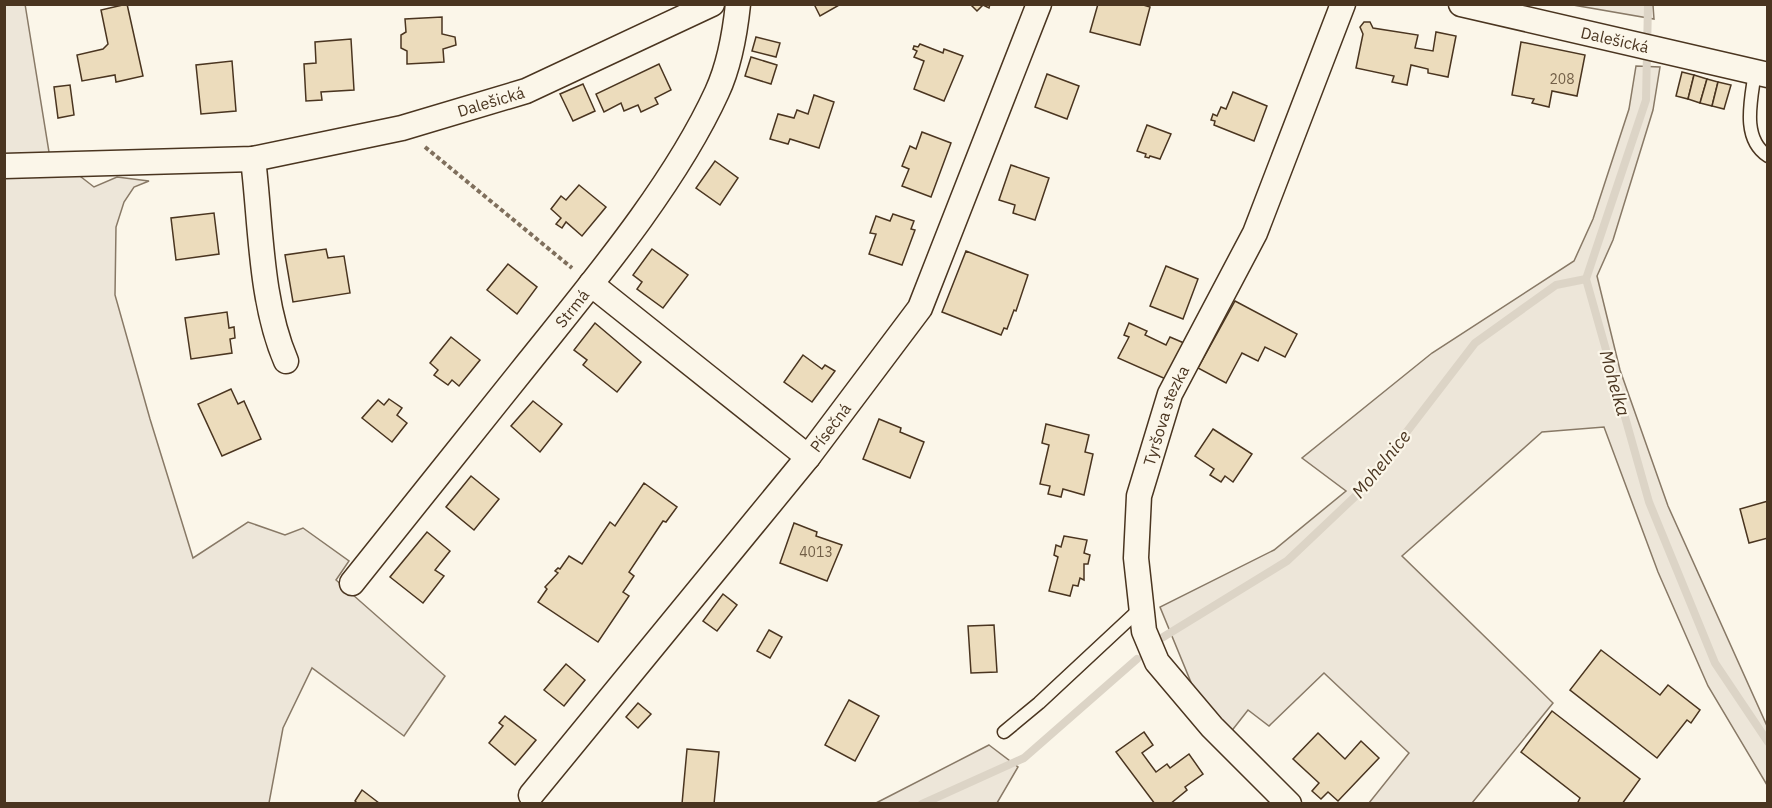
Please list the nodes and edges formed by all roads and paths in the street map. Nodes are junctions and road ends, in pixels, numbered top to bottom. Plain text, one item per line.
1 (712, 4) edge
2 (738, 4) edge
3 (1039, 4) edge
4 (1343, 4) edge
5 (1461, 4) edge
6 (1761, 73) edge
7 (402, 128) junction
8 (1767, 156) edge
9 (254, 159) junction
10 (4, 166) edge
11 (591, 284) junction
12 (286, 361) dead end
13 (808, 457) junction
14 (352, 583) dead end
15 (1142, 607) junction
16 (1004, 732) dead end
17 (531, 795) dead end
18 (1288, 804) edge

1 - 7 street, Dalešická
2 - 11 street, Strmá
3 - 13 street, Písečná
4 - 15 street, Tyršova stezka
5 - 6 street, Dalešická
6 - 8 lane
7 - 9 street, Dalešická
7 - 11 path
9 - 10 street, Dalešická
9 - 12 street
11 - 13 street
11 - 14 street, Strmá
13 - 17 street, Písečná
15 - 16 lane
15 - 18 street, Tyršova stezka

